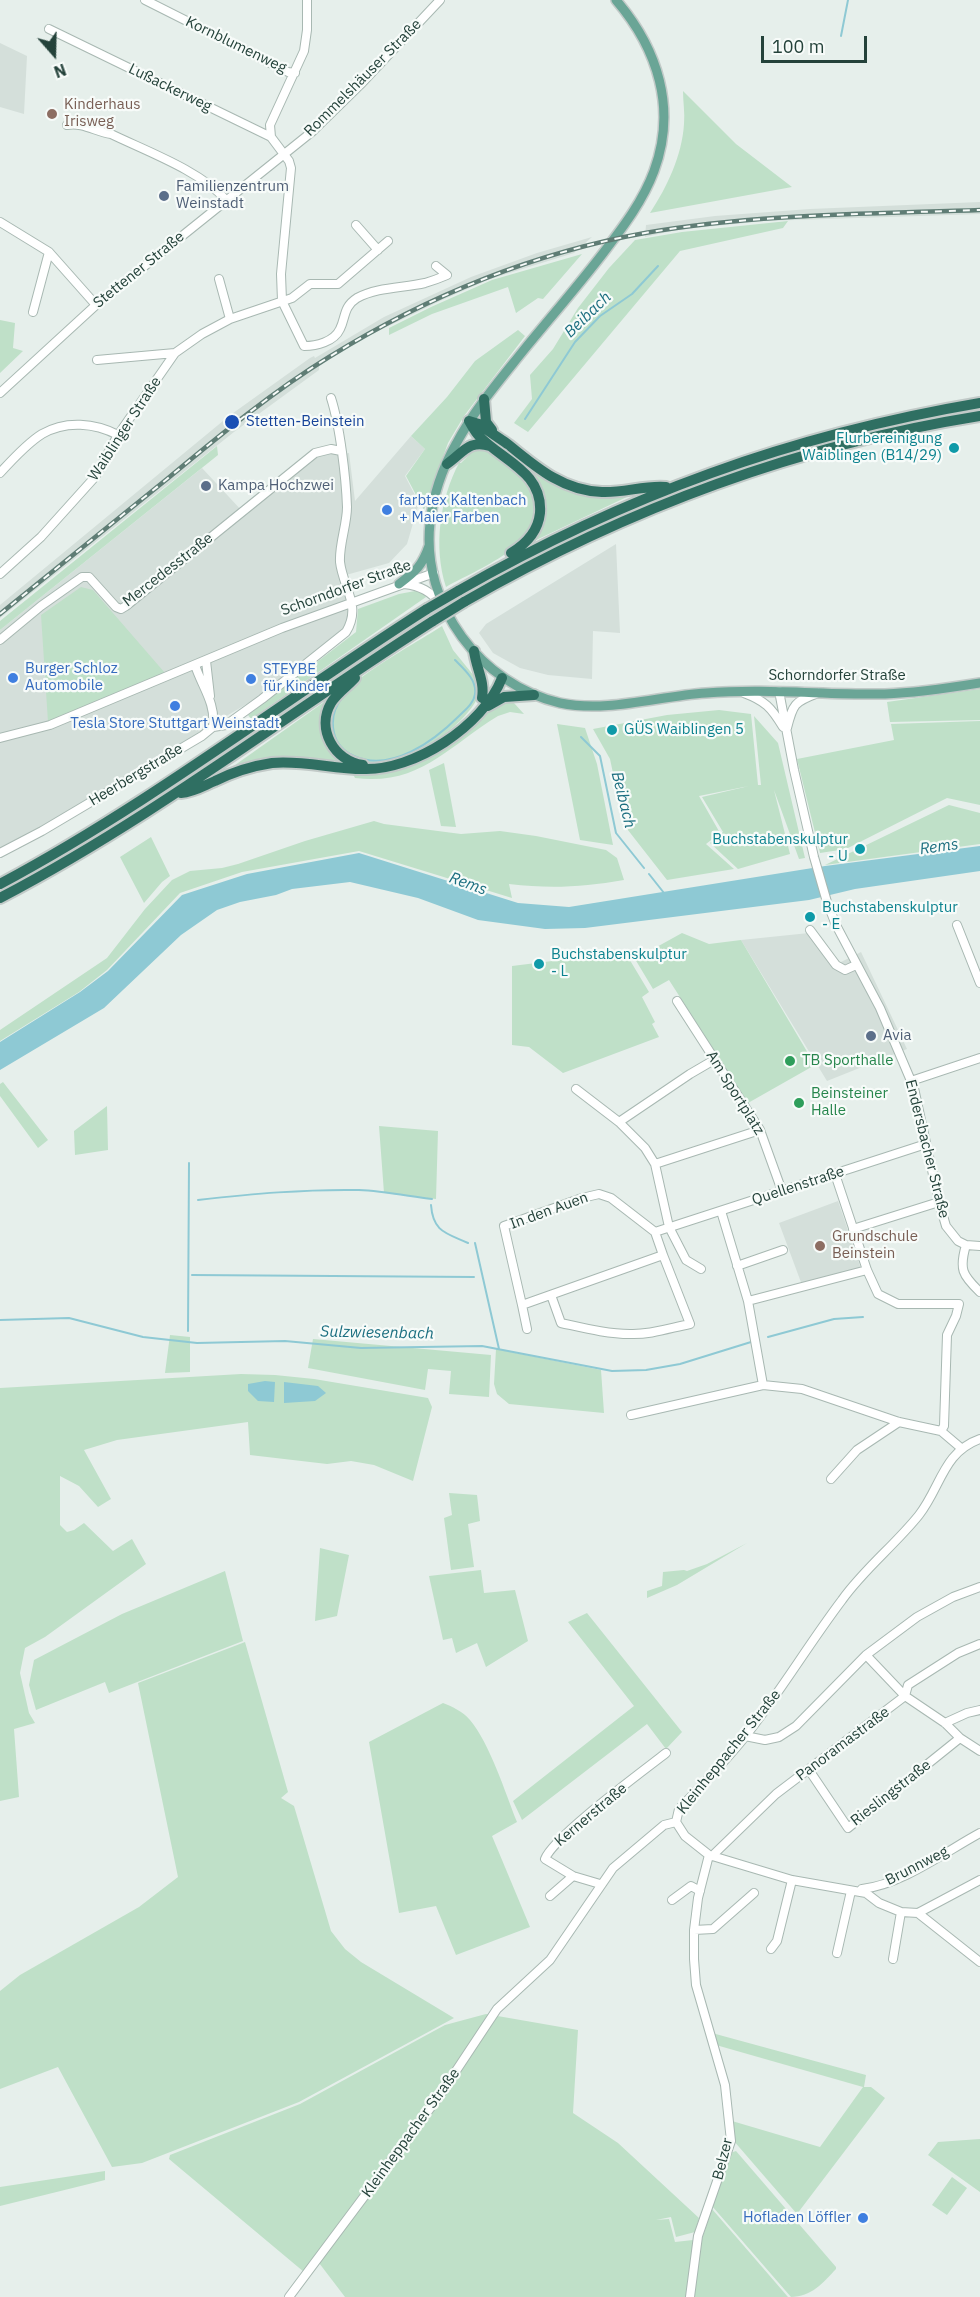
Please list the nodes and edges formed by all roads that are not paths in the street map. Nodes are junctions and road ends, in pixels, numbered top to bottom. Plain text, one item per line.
1 (145, 0) edge
2 (307, 0) edge
3 (440, 0) edge
4 (616, 0) edge
5 (49, 29) dead end
6 (295, 73) junction
7 (67, 124) dead end
8 (271, 137) junction
9 (284, 154) junction
10 (226, 200) junction
11 (0, 222) edge
12 (356, 225) dead end
13 (388, 241) dead end
14 (378, 250) junction
15 (49, 252) junction
16 (436, 266) dead end
17 (219, 279) dead end
18 (282, 301) junction
19 (96, 305) junction
20 (33, 312) dead end
21 (230, 319) junction
22 (175, 353) junction
23 (97, 360) dead end
24 (0, 393) edge
25 (331, 398) dead end
26 (484, 399) junction
27 (980, 403) edge
28 (980, 416) edge
29 (469, 421) junction
30 (118, 435) junction
31 (496, 435) junction
32 (493, 447) junction
33 (341, 451) junction
34 (447, 464) junction
35 (0, 473) edge
36 (670, 487) junction
37 (430, 544) junction
38 (497, 569) junction
39 (434, 573) junction
40 (0, 574) edge
41 (399, 584) junction
42 (352, 601) junction
43 (445, 609) junction
44 (0, 640) edge
45 (474, 651) junction
46 (206, 661) junction
47 (195, 665) junction
48 (362, 667) junction
49 (502, 678) junction
50 (980, 683) edge
51 (779, 691) junction
52 (742, 692) junction
53 (822, 692) junction
54 (534, 695) junction
55 (210, 698) junction
56 (482, 698) junction
57 (480, 710) junction
58 (213, 727) junction
59 (786, 733) junction
60 (0, 738) edge
61 (177, 794) junction
62 (0, 853) edge
63 (0, 884) edge
64 (0, 898) edge
65 (957, 925) dead end
66 (810, 930) dead end
67 (856, 965) junction
68 (980, 983) edge
69 (677, 1001) dead end
70 (980, 1058) edge
71 (714, 1060) junction
72 (911, 1081) junction
73 (576, 1089) dead end
74 (619, 1122) junction
75 (760, 1130) junction
76 (926, 1144) junction
77 (655, 1164) junction
78 (835, 1174) junction
79 (782, 1191) junction
80 (939, 1202) junction
81 (721, 1211) junction
82 (669, 1227) junction
83 (853, 1229) junction
84 (655, 1232) junction
85 (966, 1245) junction
86 (980, 1246) edge
87 (783, 1250) dead end
88 (663, 1255) junction
89 (737, 1266) junction
90 (701, 1269) dead end
91 (867, 1270) junction
92 (980, 1292) edge
93 (551, 1295) junction
94 (748, 1301) junction
95 (522, 1305) junction
96 (527, 1329) dead end
97 (763, 1384) junction
98 (632, 1415) dead end
99 (899, 1422) junction
100 (942, 1431) junction
101 (980, 1439) edge
102 (961, 1448) junction
103 (831, 1479) dead end
104 (980, 1587) edge
105 (980, 1644) edge
106 (866, 1655) junction
107 (905, 1696) junction
108 (980, 1710) edge
109 (945, 1723) junction
110 (745, 1736) junction
111 (960, 1738) junction
112 (980, 1751) edge
113 (666, 1753) dead end
114 (808, 1770) junction
115 (676, 1822) junction
116 (980, 1833) edge
117 (710, 1855) junction
118 (573, 1876) junction
119 (792, 1880) junction
120 (980, 1880) edge
121 (600, 1884) junction
122 (700, 1891) junction
123 (851, 1891) junction
124 (754, 1893) dead end
125 (550, 1896) dead end
126 (672, 1900) dead end
127 (902, 1912) junction
128 (918, 1913) junction
129 (694, 1930) junction
130 (771, 1949) dead end
131 (837, 1953) dead end
132 (893, 1959) dead end
133 (980, 1962) edge
134 (289, 2297) edge
135 (690, 2297) edge

1 - 6 street, Kornblumenweg
2 - 6 street
3 - 9 street, Rommelshäuser Straße
4 - 26 main road
5 - 8 street, Lußackerweg
6 - 8 street
7 - 10 street
8 - 9 street, Lußackerweg
9 - 10 street, Stettener Straße
9 - 18 street
10 - 19 street, Stettener Straße
11 - 15 street
12 - 14 street
13 - 14 street, Waiblinger Straße
14 - 18 street, Waiblinger Straße
15 - 19 street
15 - 20 street
16 - 18 street
17 - 21 street
18 - 21 street, Waiblinger Straße
19 - 24 street, Stettener Straße
21 - 22 street, Waiblinger Straße
22 - 23 street
22 - 30 street, Waiblinger Straße
25 - 33 street
26 - 29 main road
26 - 31 highway
27 - 36 highway
28 - 48 highway, bridge
29 - 31 highway
29 - 32 highway
29 - 34 main road
30 - 35 street
30 - 40 street, Waiblinger Straße
31 - 36 highway
32 - 34 highway
32 - 38 highway
33 - 42 street
33 - 44 street, Mercedesstraße
34 - 37 main road
36 - 38 highway
37 - 39 main road
37 - 41 main road
38 - 63 highway, bridge
39 - 41 street, Schorndorfer Straße
39 - 43 main road, Schorndorfer Straße
41 - 42 street, Schorndorfer Straße
41 - 43 street
42 - 46 street, Schorndorfer Straße
42 - 58 street, Heerbergstraße
43 - 45 main road, Schorndorfer Straße
45 - 49 main road, Schorndorfer Straße
45 - 56 highway
46 - 47 street, Schorndorfer Straße
46 - 55 street
47 - 55 street
47 - 60 street, Schorndorfer Straße
48 - 56 highway
48 - 61 highway
49 - 54 main road, Schorndorfer Straße
49 - 56 highway
49 - 57 highway
50 - 53 main road, Schorndorfer Straße
51 - 52 main road, Schorndorfer Straße
51 - 53 main road, Schorndorfer Straße
51 - 59 street, Endersbacher Straße
52 - 54 main road, Schorndorfer Straße
52 - 59 street
53 - 59 street
54 - 57 highway
55 - 58 street
57 - 61 highway
58 - 62 street, Heerbergstraße
59 - 67 street, Endersbacher Straße
61 - 64 highway
65 - 68 street
66 - 67 street
67 - 72 street, Endersbacher Straße
69 - 71 street, Am Sportplatz
70 - 72 street
71 - 74 street
71 - 75 street, Am Sportplatz
72 - 76 street, Endersbacher Straße
73 - 74 street
74 - 77 street
75 - 77 street
75 - 79 street, Am Sportplatz
76 - 78 street, Quellenstraße
76 - 80 street, Endersbacher Straße
77 - 82 street
78 - 79 street, Quellenstraße
78 - 83 street
79 - 81 street, Quellenstraße
80 - 83 street
80 - 85 street, Endersbacher Straße
81 - 82 street, Quellenstraße
81 - 89 street
82 - 84 street
82 - 90 street
83 - 91 street
84 - 88 street
84 - 95 street, In den Auen
85 - 86 street
85 - 92 street
87 - 89 street
88 - 93 street
88 - 93 street
89 - 94 street
91 - 94 street
91 - 100 street
93 - 95 street
94 - 97 street
95 - 96 street
97 - 98 street
97 - 99 street
99 - 100 street
99 - 103 street
100 - 102 street
101 - 102 street
102 - 110 street, Kleinheppacher Straße
104 - 106 street
105 - 107 street, Panoramastraße
106 - 107 street
106 - 110 street
107 - 109 street
107 - 114 street, Panoramastraße
108 - 109 street
109 - 111 street
110 - 115 street, Kleinheppacher Straße
111 - 112 street
111 - 114 street, Rieslingstraße
113 - 118 street, Kernerstraße
114 - 117 street, Panoramastraße
115 - 117 street, Brunnweg
115 - 121 street, Kleinheppacher Straße
116 - 123 street, Brunnweg
117 - 119 street, Brunnweg
117 - 122 street, Belzer
118 - 121 street, Kernerstraße
118 - 125 street
119 - 123 street, Brunnweg
119 - 130 street
120 - 128 street
121 - 134 street, Kleinheppacher Straße
122 - 126 street
122 - 129 street, Belzer
123 - 127 street, Brunnweg
123 - 131 street
124 - 129 street
127 - 128 street, Brunnweg
127 - 132 street
128 - 133 street
129 - 135 street, Belzer

